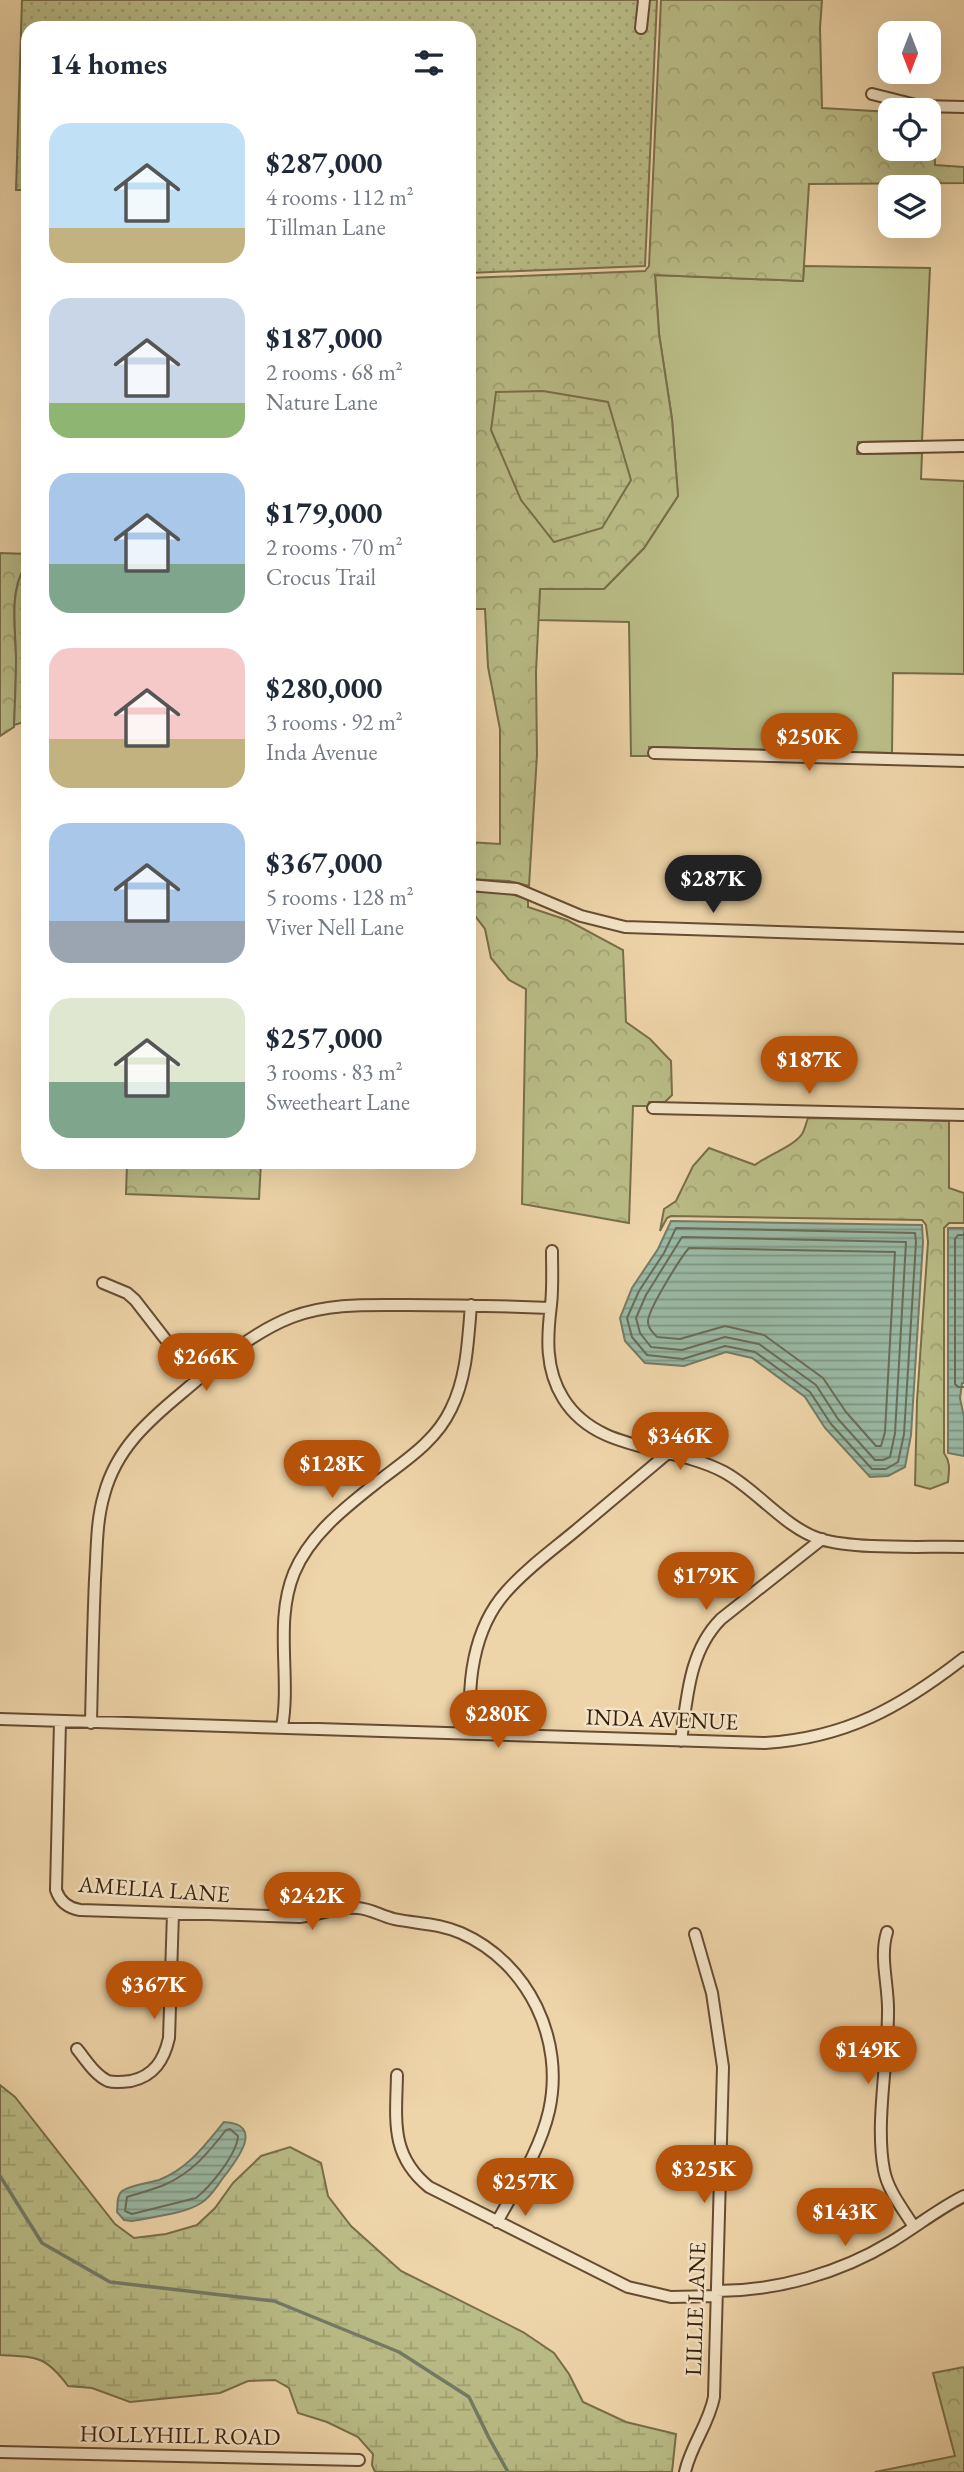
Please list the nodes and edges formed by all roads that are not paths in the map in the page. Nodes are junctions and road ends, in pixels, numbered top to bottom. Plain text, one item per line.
1 (645, 0) edge
2 (641, 28) dead end
3 (872, 94) dead end
4 (964, 107) edge
5 (964, 446) edge
6 (863, 448) dead end
7 (654, 753) dead end
8 (964, 761) edge
9 (476, 886) edge
10 (964, 938) edge
11 (653, 1108) dead end
12 (964, 1115) edge
13 (552, 1251) dead end
14 (103, 1283) dead end
15 (471, 1305) junction
16 (551, 1308) junction
17 (197, 1380) junction
18 (668, 1453) junction
19 (822, 1539) junction
20 (964, 1547) edge
21 (960, 1661) edge
22 (964, 1675) edge
23 (0, 1719) edge
24 (60, 1721) junction
25 (91, 1723) junction
26 (282, 1727) junction
27 (472, 1733) junction
28 (681, 1741) junction
29 (173, 1913) junction
30 (887, 1932) dead end
31 (695, 1934) dead end
32 (77, 2049) dead end
33 (397, 2075) dead end
34 (964, 2196) edge
35 (497, 2222) junction
36 (914, 2227) junction
37 (717, 2293) junction
38 (0, 2452) edge
39 (359, 2459) dead end
40 (685, 2472) edge

1 - 2 street
3 - 4 street
5 - 6 street
7 - 8 street
9 - 10 street
11 - 12 street
13 - 16 street
14 - 17 street
15 - 16 street
15 - 17 street
15 - 26 street
16 - 18 street
17 - 25 street
18 - 19 street
18 - 27 street
19 - 20 street
19 - 28 street
21 - 22 street
21 - 28 street, INDA AVENUE
23 - 24 street, INDA AVENUE
24 - 25 street, INDA AVENUE
24 - 29 street, AMELIA LANE
25 - 26 street, INDA AVENUE
26 - 27 street, INDA AVENUE
27 - 28 street, INDA AVENUE
29 - 32 street
29 - 35 street, AMELIA LANE
30 - 36 street
31 - 37 street, LILLIE LANE
33 - 35 street
34 - 36 street
35 - 37 street
36 - 37 street
37 - 40 street, LILLIE LANE
38 - 39 street, HOLLYHILL ROAD

